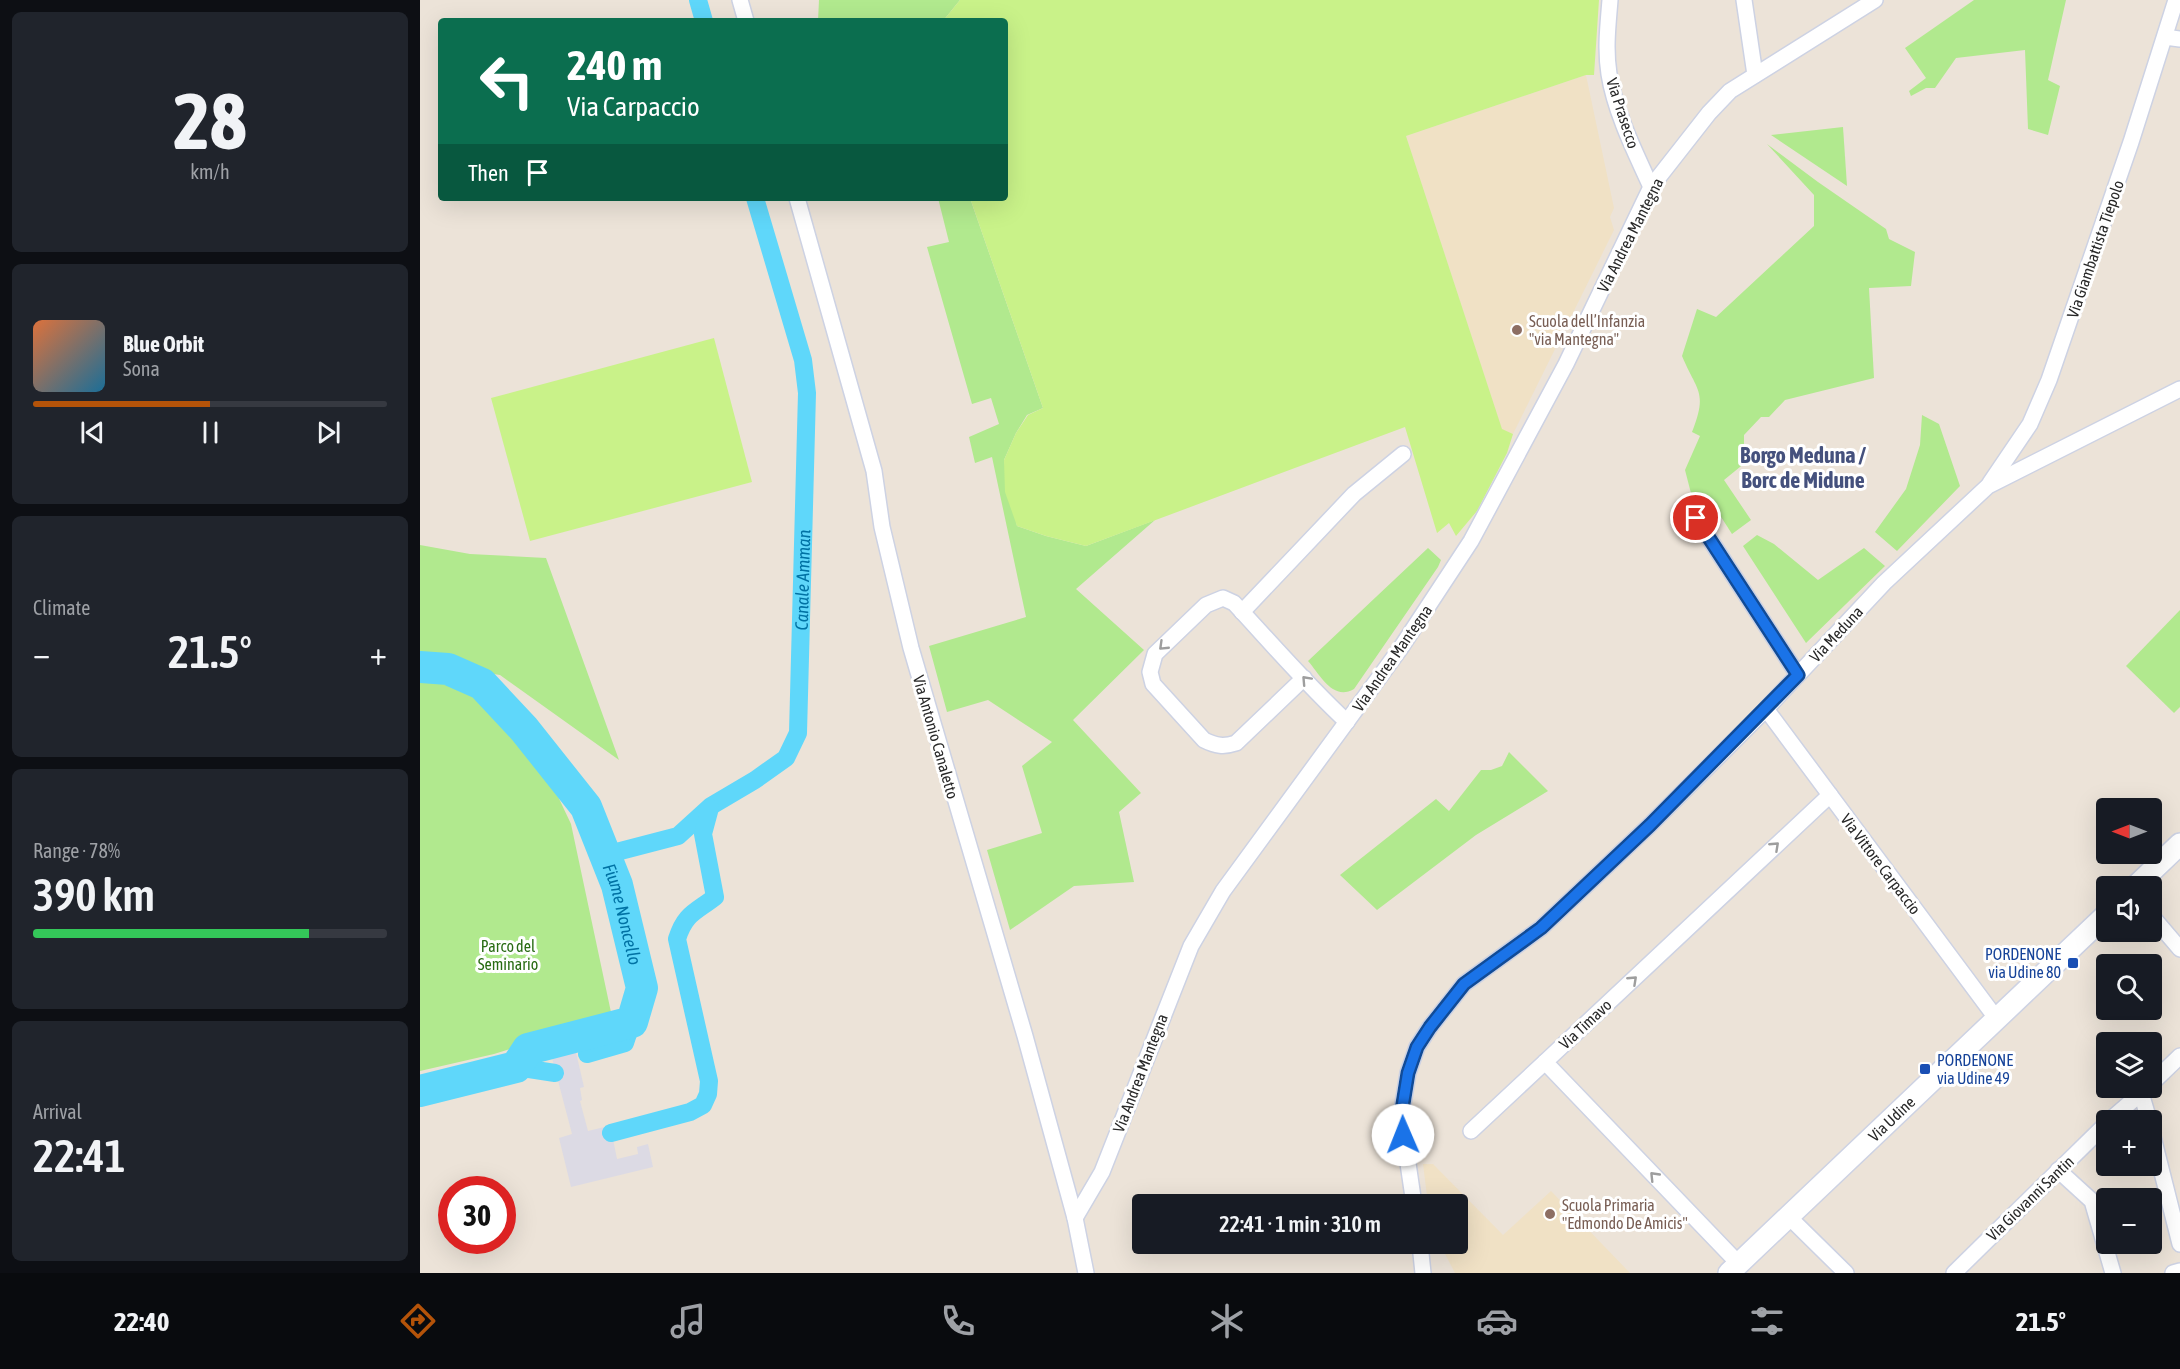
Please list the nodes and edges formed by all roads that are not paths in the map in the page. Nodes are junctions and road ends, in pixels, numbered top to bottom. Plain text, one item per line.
1 (740, 0) edge
2 (1610, 0) edge
3 (1744, 0) edge
4 (1875, 0) edge
5 (2176, 0) edge
6 (745, 18) edge
7 (2172, 38) edge
8 (1755, 75) junction
9 (1651, 187) junction
10 (798, 201) edge
11 (2180, 389) edge
12 (1403, 454) dead end
13 (1988, 486) junction
14 (1696, 518) dead end
15 (1242, 612) junction
16 (1798, 675) junction
17 (1304, 678) junction
18 (1766, 709) junction
19 (1347, 722) junction
20 (1830, 795) junction
21 (2180, 844) edge
22 (2146, 876) edge
23 (2096, 924) edge
24 (2162, 928) edge
25 (2180, 949) edge
26 (1996, 1018) junction
27 (2180, 1056) edge
28 (1545, 1062) junction
29 (2162, 1073) edge
30 (2135, 1098) edge
31 (2121, 1110) edge
32 (1471, 1131) dead end
33 (2096, 1134) edge
34 (2058, 1170) junction
35 (2162, 1173) edge
36 (1413, 1194) edge
37 (1788, 1216) junction
38 (1075, 1218) junction
39 (2180, 1244) edge
40 (1421, 1254) edge
41 (1734, 1268) edge
42 (2180, 1272) edge
43 (1086, 1273) edge
44 (1423, 1273) edge
45 (1846, 1273) edge
46 (1954, 1273) edge
47 (2113, 1273) edge
48 (2173, 1273) edge

1 - 6 street
2 - 9 street, Via Prasecco
3 - 8 street
4 - 8 street, Via Andrea Mantegna
5 - 7 street, Via Giambattista Tiepolo
7 - 13 street, Via Giambattista Tiepolo
8 - 9 street, Via Andrea Mantegna
9 - 19 street, Via Andrea Mantegna
10 - 38 street, Via Antonio Canaletto
11 - 13 street, Via Meduna
12 - 15 street
13 - 16 street, Via Meduna
14 - 16 street
15 - 17 street, Via Andrea Mantegna
15 -> 17 street, Via Andrea Mantegna
16 - 18 street, Via Meduna
19 -> 17 street, Via Andrea Mantegna
18 - 20 street, Via Vittore Carpaccio
18 - 36 street, Via Meduna
19 - 38 street, Via Andrea Mantegna
20 - 26 street, Via Vittore Carpaccio
28 -> 20 street, Via Timavo
21 - 22 main road
23 - 26 main road, Via Udine
24 - 25 street
26 - 37 main road, Via Udine
27 - 29 street
28 - 32 street
41 -> 28 street, Via Timavo
30 - 31 street
33 - 34 street, Via Giovanni Santin
34 - 46 street, Via Giovanni Santin
34 - 47 street
35 - 39 street
37 - 41 main road, Via Udine
37 - 45 street
38 - 43 street, Via Antonio Canaletto
40 - 44 street
42 - 48 street

